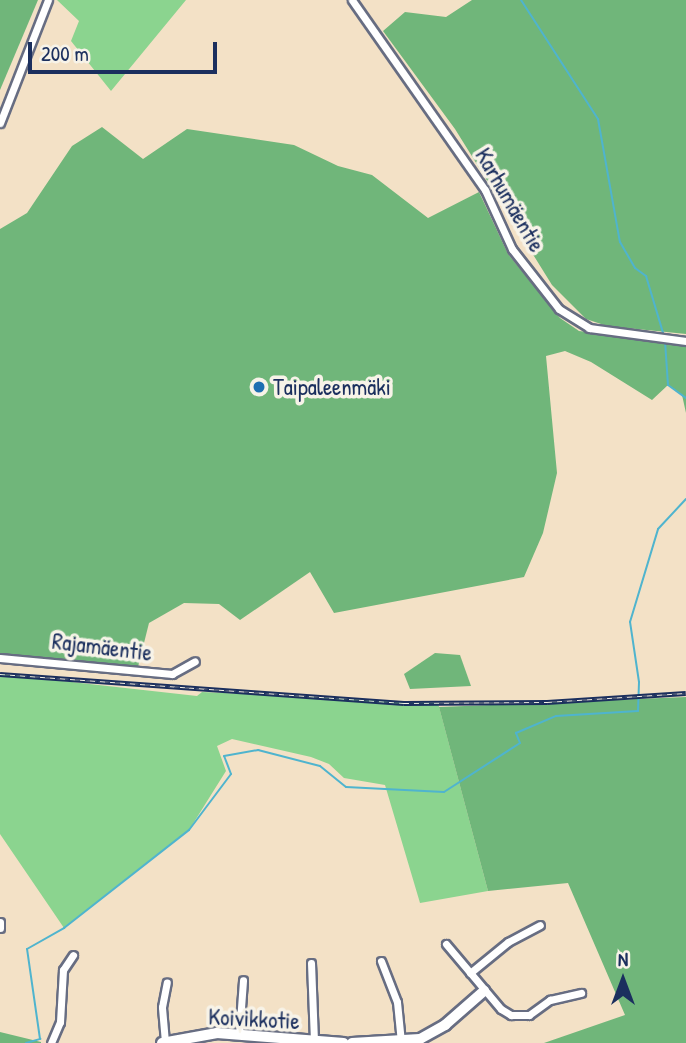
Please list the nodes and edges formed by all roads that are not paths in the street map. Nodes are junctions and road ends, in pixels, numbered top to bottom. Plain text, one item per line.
1 (48, 0) edge
2 (352, 0) edge
3 (0, 122) edge
4 (686, 341) edge
5 (0, 658) edge
6 (195, 661) dead end
7 (0, 922) edge
8 (540, 925) dead end
9 (0, 929) edge
10 (446, 944) dead end
11 (73, 955) dead end
12 (381, 961) dead end
13 (311, 963) dead end
14 (470, 973) junction
15 (243, 980) dead end
16 (167, 982) dead end
17 (484, 990) junction
18 (581, 993) dead end
19 (239, 1035) junction
20 (421, 1041) edge
21 (314, 1042) edge
22 (401, 1042) edge
23 (51, 1043) edge
24 (164, 1043) edge
25 (344, 1043) edge
26 (352, 1043) edge

1 - 3 street
2 - 4 street, Karhumäentie
5 - 6 street, Rajamäentie
7 - 9 street
8 - 14 street
10 - 14 street
11 - 23 street
12 - 22 street
13 - 21 street
14 - 17 street
15 - 19 street
16 - 24 street
17 - 18 street
17 - 20 street
19 - 21 street, Koivikkotie
19 - 24 street, Koivikkotie
20 - 22 street
21 - 25 street, Koivikkotie
22 - 26 street

